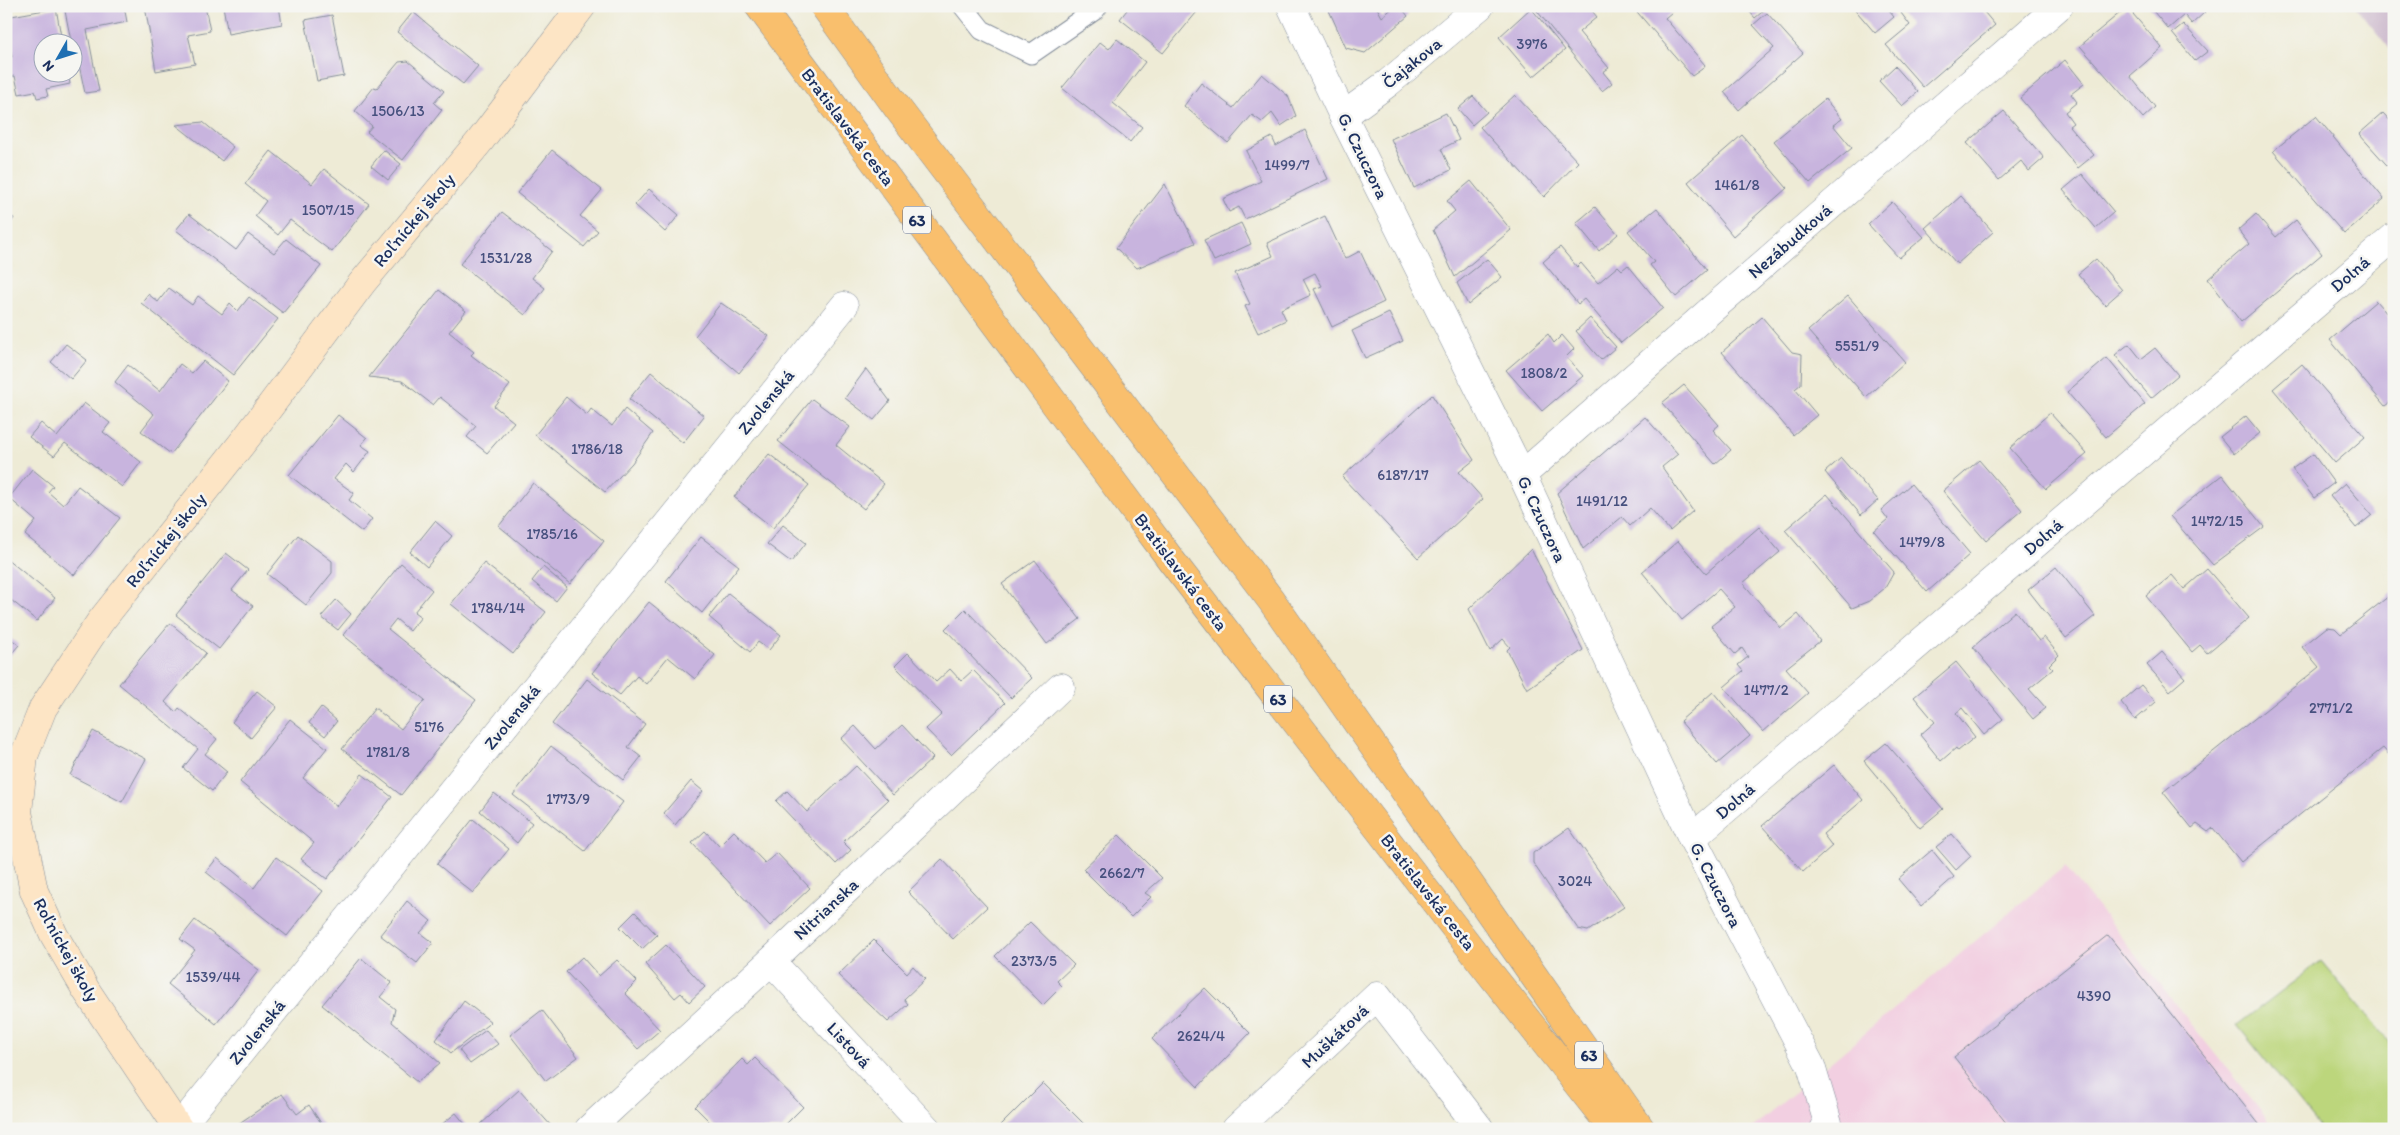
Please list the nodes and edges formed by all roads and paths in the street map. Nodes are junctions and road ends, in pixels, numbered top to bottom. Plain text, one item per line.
1 (582, 6) edge
2 (759, 6) edge
3 (824, 6) edge
4 (963, 6) edge
5 (1098, 6) edge
6 (1291, 6) edge
7 (1480, 6) edge
8 (2059, 6) edge
9 (1343, 116) junction
10 (2394, 237) edge
11 (844, 306) dead end
12 (1522, 475) junction
13 (1061, 688) dead end
14 (15, 763) edge
15 (1692, 838) junction
16 (771, 961) junction
17 (599, 1126) edge
18 (179, 1128) edge
19 (927, 1129) edge
20 (1236, 1129) edge
21 (1480, 1129) edge
22 (1613, 1129) edge
23 (1641, 1129) edge
24 (1824, 1129) edge

1 - 14 main road, Roľníckej školy
2 - 22 main road, Bratislavská cesta / 63
3 - 23 main road, Bratislavská cesta / 63
4 - 5 lane
6 - 9 street, G. Czuczora
7 - 9 street, Čajakova
8 - 12 street, Nezábudková
9 - 12 street, G. Czuczora
10 - 15 street, Dolná
11 - 18 street, Zvolenská
12 - 15 street, G. Czuczora
13 - 16 street, Nitrianska
14 - 18 main road, Roľníckej školy
15 - 24 street, G. Czuczora
16 - 17 street, Nitrianska
16 - 19 street, Listová
20 - 21 street, Muškátová

